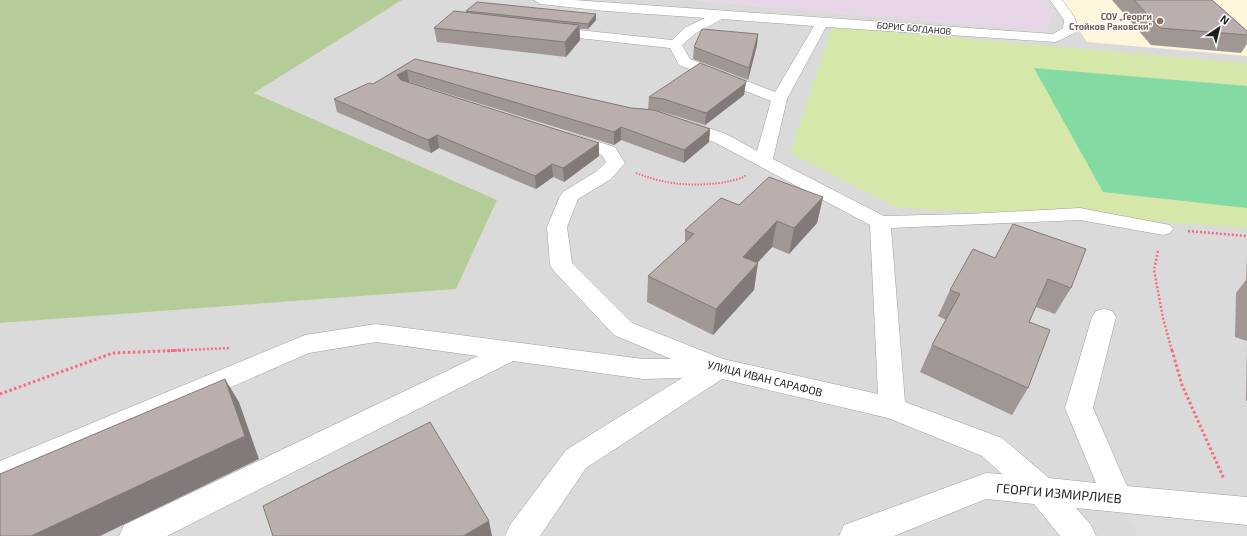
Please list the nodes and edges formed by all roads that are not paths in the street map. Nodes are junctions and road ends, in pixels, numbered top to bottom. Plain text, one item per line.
1 (540, 0) edge
2 (1056, 0) edge
3 (722, 15) junction
4 (823, 21) junction
5 (536, 29) edge
6 (675, 44) junction
7 (779, 99) junction
8 (671, 121) edge
9 (549, 131) edge
10 (763, 161) junction
11 (880, 222) junction
12 (1163, 229) road end
13 (1104, 317) dead end
14 (511, 351) junction
15 (718, 368) junction
16 (892, 408) junction
17 (0, 474) edge
18 (1042, 491) junction
19 (1117, 498) junction
20 (1242, 510) edge
21 (135, 536) edge
22 (521, 536) edge
23 (855, 536) edge
24 (1080, 536) edge

1 - 3 street, БОРИС БОГДАНОВ
2 - 4 street, БОРИС БОГДАНОВ
3 - 4 street, БОРИС БОГДАНОВ
3 - 6 street
4 - 7 street
5 - 6 street
6 - 7 street
7 - 10 street
8 - 10 street
9 - 15 street, УЛИЦА ИВАН САРАФОВ
10 - 11 street
11 - 12 street
11 - 16 street
13 - 19 street
14 - 15 street
14 - 17 street
14 - 21 street
15 - 16 street, УЛИЦА ИВАН САРАФОВ
15 - 22 street
16 - 18 street, УЛИЦА ИВАН САРАФОВ
18 - 19 street, ГЕОРГИ ИЗМИРЛИЕВ
18 - 23 street, ГЕОРГИ ИЗМИРЛИЕВ
18 - 24 street, УЛИЦА ИВАН САРАФОВ
19 - 20 street, ГЕОРГИ ИЗМИРЛИЕВ

